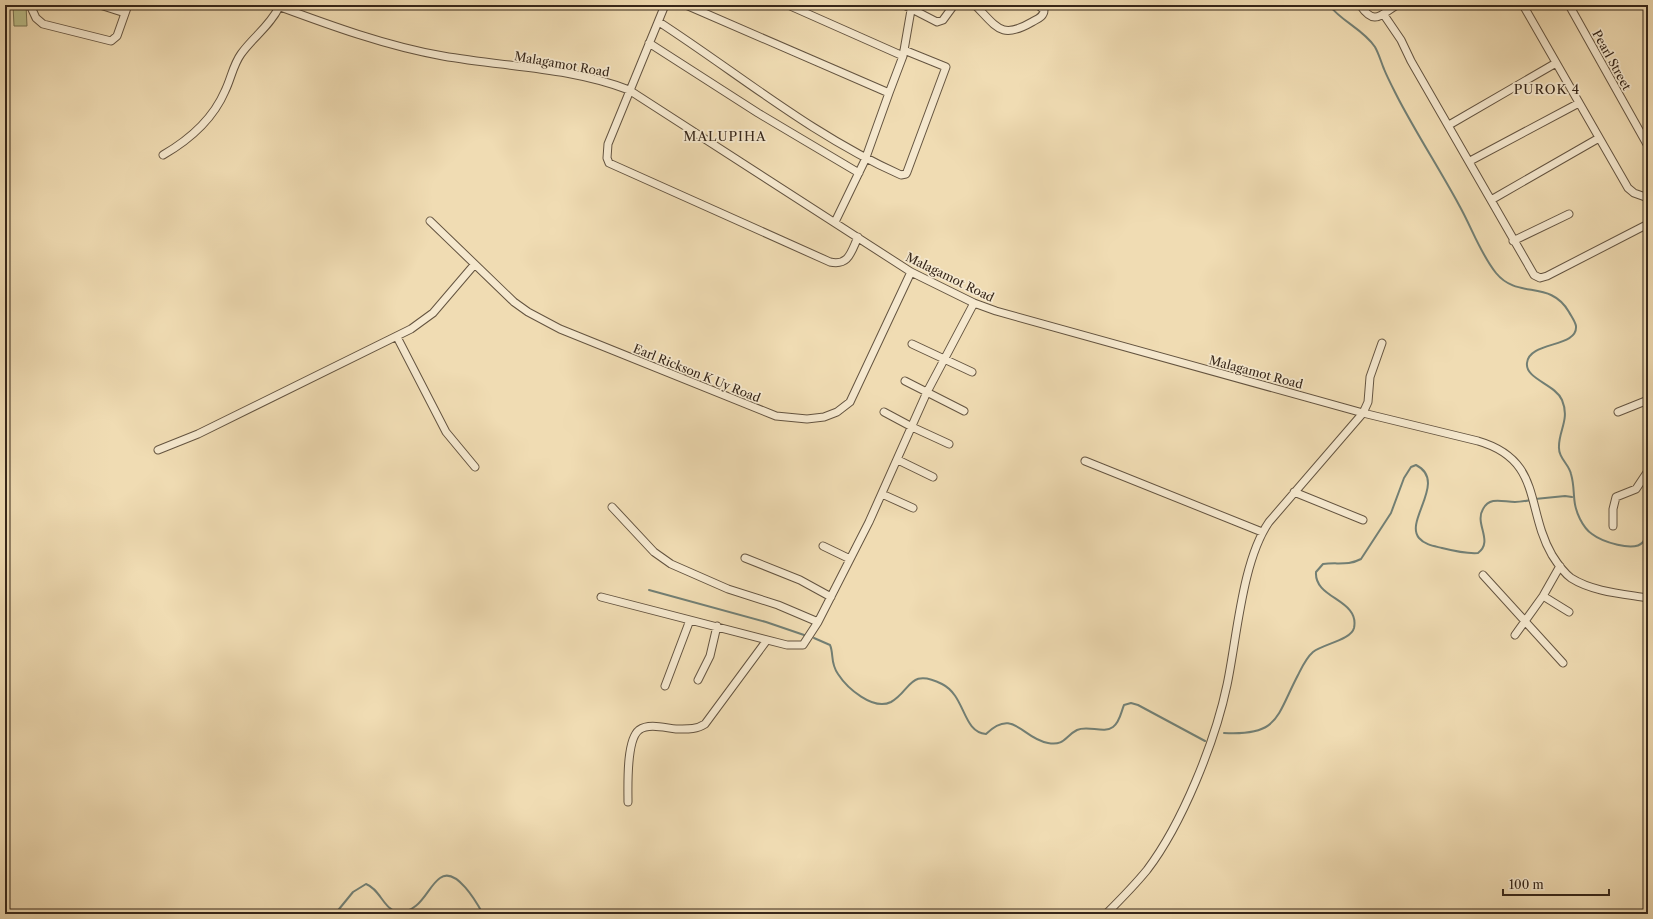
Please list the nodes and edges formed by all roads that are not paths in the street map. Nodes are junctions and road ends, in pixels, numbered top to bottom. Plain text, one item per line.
1 (30, 5) edge
2 (100, 5) edge
3 (128, 5) edge
4 (665, 5) edge
5 (686, 5) edge
6 (788, 5) edge
7 (904, 5) edge
8 (954, 5) edge
9 (975, 5) edge
10 (1038, 5) edge
11 (1360, 5) edge
12 (1397, 5) edge
13 (1523, 5) edge
14 (1569, 5) edge
15 (277, 6) edge
16 (911, 10) junction
17 (125, 13) junction
18 (1384, 15) junction
19 (658, 22) junction
20 (649, 43) junction
21 (903, 53) junction
22 (1556, 62) junction
23 (629, 90) junction
24 (889, 93) junction
25 (1579, 103) junction
26 (1449, 125) junction
27 (1599, 138) junction
28 (1648, 146) edge
29 (163, 155) dead end
30 (865, 160) junction
31 (1470, 161) junction
32 (859, 173) junction
33 (1648, 198) edge
34 (1491, 200) junction
35 (1569, 214) dead end
36 (430, 221) dead end
37 (835, 222) junction
38 (1648, 224) edge
39 (858, 237) junction
40 (1513, 241) junction
41 (474, 265) junction
42 (911, 272) junction
43 (974, 303) junction
44 (397, 337) junction
45 (1382, 343) dead end
46 (912, 344) dead end
47 (944, 359) junction
48 (972, 372) dead end
49 (905, 381) dead end
50 (927, 392) junction
51 (1648, 400) edge
52 (964, 411) dead end
53 (884, 412) dead end
54 (1618, 412) dead end
55 (1363, 413) junction
56 (912, 427) junction
57 (949, 444) dead end
58 (158, 450) dead end
59 (898, 460) junction
60 (1085, 461) dead end
61 (475, 467) dead end
62 (1648, 471) edge
63 (933, 477) dead end
64 (1294, 492) junction
65 (882, 494) junction
66 (612, 507) dead end
67 (913, 508) dead end
68 (1363, 520) dead end
69 (1613, 526) dead end
70 (1262, 532) junction
71 (823, 546) dead end
72 (745, 558) dead end
73 (850, 559) junction
74 (1560, 566) junction
75 (1483, 575) dead end
76 (1543, 596) junction
77 (601, 597) dead end
78 (831, 597) junction
79 (1648, 598) edge
80 (1569, 612) dead end
81 (690, 620) junction
82 (818, 622) junction
83 (1525, 622) junction
84 (717, 626) junction
85 (1515, 635) dead end
86 (767, 640) junction
87 (1563, 663) dead end
88 (698, 680) dead end
89 (665, 686) dead end
90 (628, 802) dead end
91 (1106, 914) edge

1 - 17 street
2 - 17 street
3 - 17 street
4 - 19 street
5 - 24 street
6 - 21 street
7 - 16 street
8 - 16 street
9 - 10 street
11 - 18 street
12 - 18 street
13 - 22 street
14 - 28 street, Pearl Street
15 - 23 street, Malagamot Road
15 - 29 street
16 - 21 street
18 - 26 street
19 - 20 street
19 - 30 street
20 - 23 street
20 - 32 street
21 - 24 street
21 - 30 street
22 - 25 street
22 - 26 street
23 - 37 street, Malagamot Road
23 - 39 street
24 - 30 street
25 - 27 street
25 - 31 street
26 - 31 street
27 - 33 street
27 - 34 street
30 - 32 street
31 - 34 street
32 - 37 street
34 - 40 street
35 - 40 street
36 - 41 street, Earl Rickson K Uy Road
37 - 39 street, Malagamot Road
38 - 40 street
39 - 42 street, Malagamot Road
41 - 42 street, Earl Rickson K Uy Road
41 - 44 street
42 - 43 street, Malagamot Road
43 - 47 street
43 - 55 street, Malagamot Road
44 - 58 street
44 - 61 street
45 - 55 street
46 - 47 street
47 - 48 street
47 - 50 street
49 - 50 street
50 - 52 street
50 - 56 street
51 - 54 street
53 - 56 street
55 - 64 street
55 - 74 street, Malagamot Road
56 - 57 street
56 - 59 street
59 - 63 street
59 - 65 street
60 - 70 street
62 - 69 street
64 - 68 street
64 - 70 street
65 - 67 street
65 - 73 street
66 - 82 street
70 - 91 street
71 - 73 street
72 - 78 street
73 - 78 street
74 - 76 street
74 - 79 street, Malagamot Road
75 - 83 street
76 - 80 street
76 - 83 street
77 - 81 street
78 - 82 street
81 - 84 street
81 - 89 street
82 - 86 street
83 - 85 street
83 - 87 street
84 - 86 street
84 - 88 street
86 - 90 street

